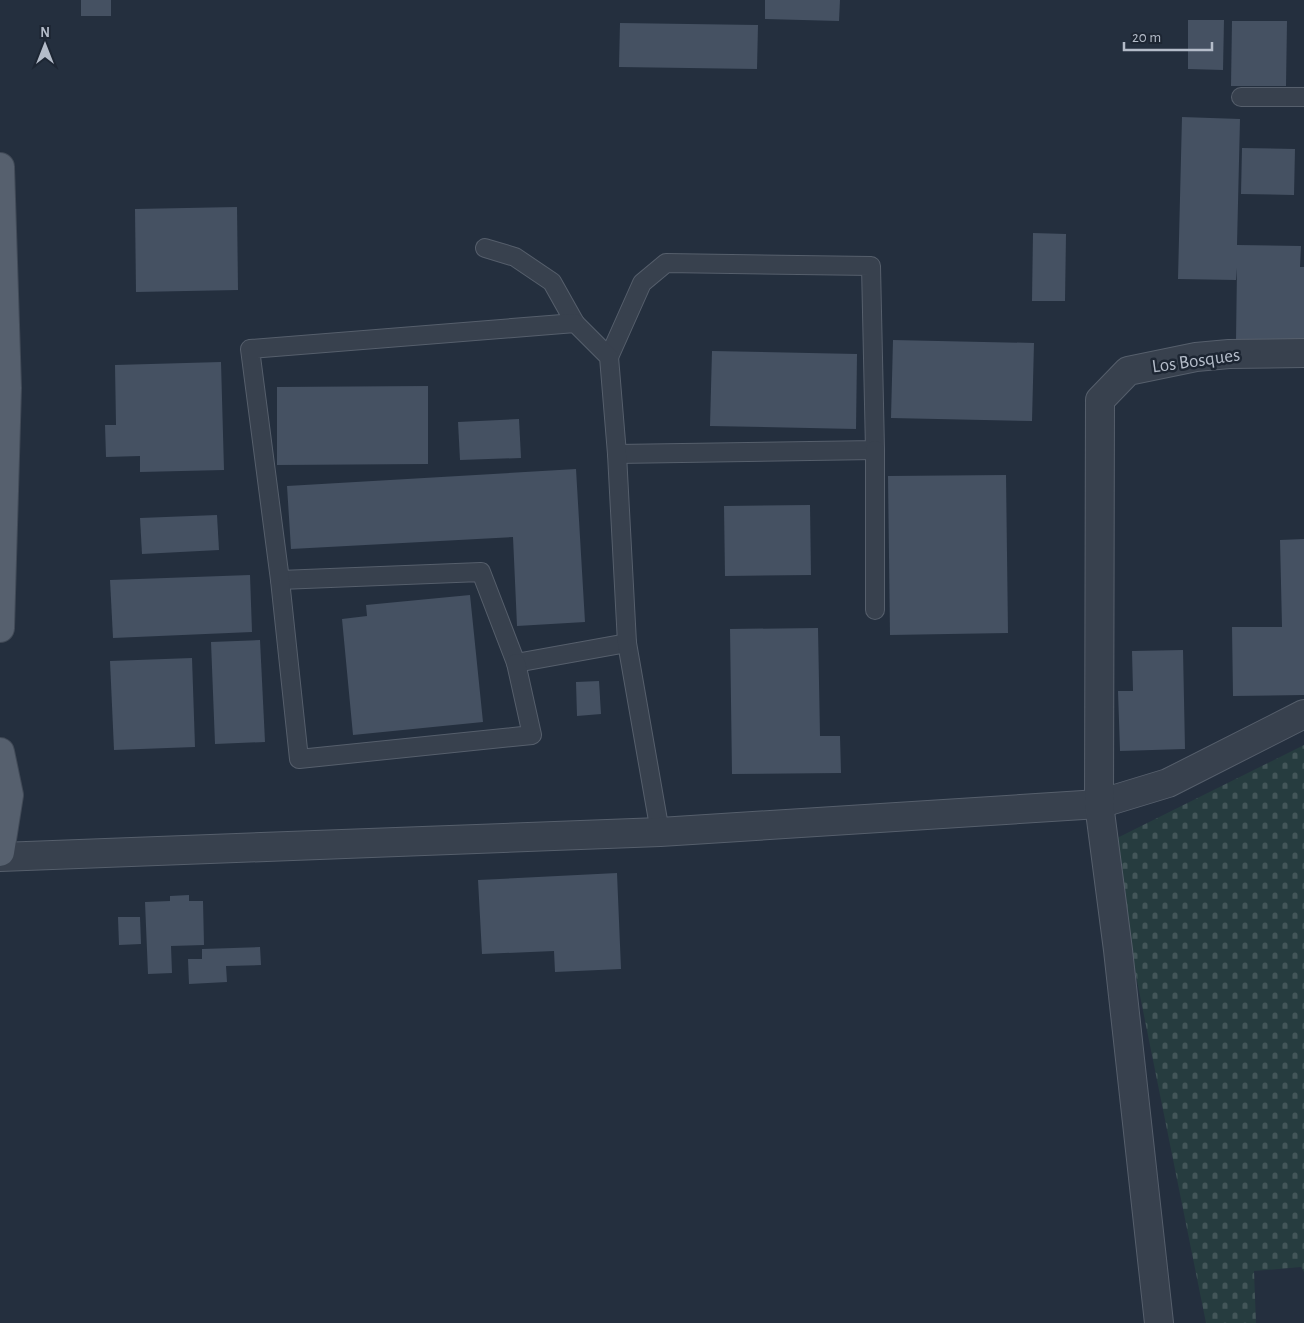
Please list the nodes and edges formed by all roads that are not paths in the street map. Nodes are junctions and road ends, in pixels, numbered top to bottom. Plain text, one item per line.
1 (1304, 96) edge
2 (1241, 97) dead end
3 (0, 169) edge
4 (485, 248) dead end
5 (575, 323) junction
6 (1304, 353) edge
7 (609, 357) junction
8 (875, 450) junction
9 (616, 454) junction
10 (280, 580) junction
11 (875, 610) dead end
12 (0, 628) edge
13 (627, 643) junction
14 (516, 663) junction
15 (1304, 714) edge
16 (0, 752) edge
17 (1099, 804) junction
18 (660, 832) junction
19 (0, 852) edge
20 (0, 857) edge
21 (1159, 1323) edge

1 - 2 lane
3 - 12 main road
4 - 5 lane
5 - 7 lane
5 - 10 lane
6 - 17 street, Los Bosques
7 - 8 lane
7 - 9 lane
8 - 9 lane
8 - 11 lane
9 - 13 lane
10 - 14 lane
10 - 14 lane
13 - 14 lane
13 - 18 lane
15 - 17 street
16 - 19 main road
17 - 18 street
17 - 21 street
18 - 20 street

